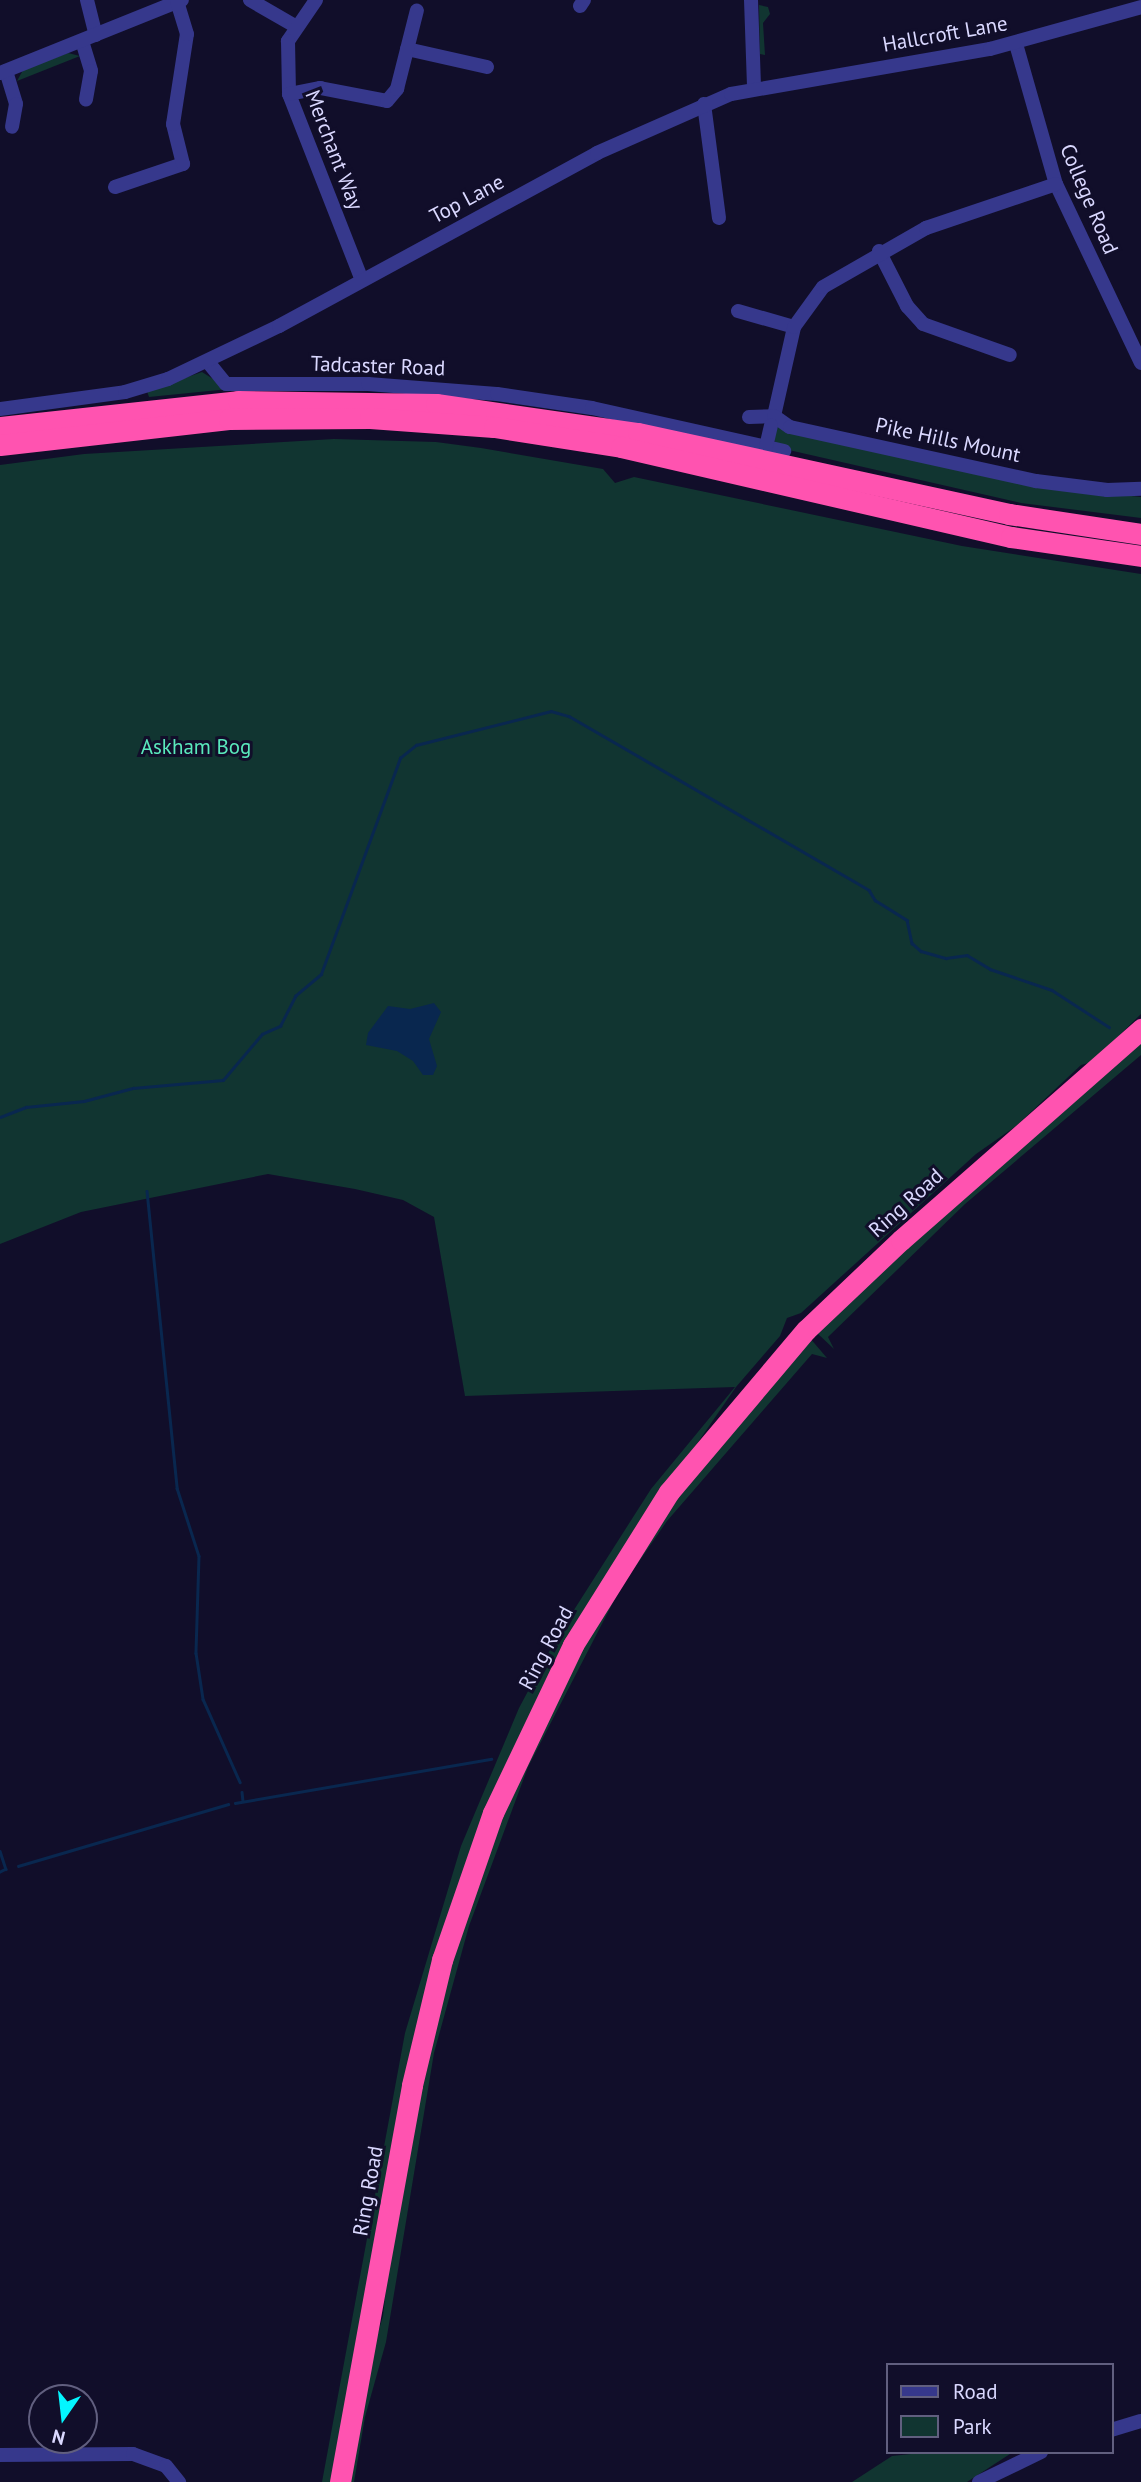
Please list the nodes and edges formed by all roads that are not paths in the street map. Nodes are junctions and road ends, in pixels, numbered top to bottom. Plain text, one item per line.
1 (87, 0) edge
2 (250, 0) edge
3 (316, 0) edge
4 (751, 0) edge
5 (180, 1) edge
6 (1141, 7) edge
7 (416, 10) dead end
8 (295, 26) junction
9 (96, 35) junction
10 (82, 41) junction
11 (1016, 44) junction
12 (407, 50) junction
13 (486, 67) dead end
14 (3, 72) edge
15 (754, 88) junction
16 (289, 94) junction
17 (86, 100) dead end
18 (704, 104) junction
19 (12, 127) dead end
20 (1056, 184) junction
21 (115, 187) dead end
22 (722, 212) dead end
23 (879, 251) junction
24 (361, 278) junction
25 (738, 311) dead end
26 (794, 327) junction
27 (1137, 341) edge
28 (1010, 355) dead end
29 (208, 362) junction
30 (1141, 363) edge
31 (0, 409) edge
32 (750, 417) dead end
33 (773, 421) junction
34 (0, 427) edge
35 (0, 445) edge
36 (766, 446) junction
37 (784, 451) dead end
38 (1141, 488) edge
39 (1141, 534) edge
40 (1141, 556) edge
41 (1141, 1029) edge
42 (1141, 2421) edge
43 (1113, 2429) edge
44 (1037, 2454) edge
45 (0, 2455) edge
46 (179, 2482) edge
47 (340, 2482) edge
48 (979, 2482) edge

1 - 9 street
2 - 8 street
3 - 8 street, Merchant Way
4 - 15 street
5 - 9 street
5 - 21 street
6 - 11 street, Hallcroft Lane
7 - 12 street
8 - 16 street, Merchant Way
9 - 10 street
10 - 14 street
10 - 17 street
11 - 15 street, Hallcroft Lane
11 - 20 street, College Road
12 - 13 street
12 - 16 street
14 - 19 street
15 - 18 street, Top Lane
16 - 24 street, Merchant Way
18 - 22 street
18 - 24 street, Top Lane
20 - 23 street
20 - 27 street, College Road
23 - 26 street
23 - 28 street
24 - 29 street, Top Lane
25 - 26 street
26 - 33 street
27 - 30 street, College Road
29 - 31 street
29 - 36 street, Tadcaster Road
32 - 33 street, Pike Hills Mount
33 - 36 street
33 - 38 street, Pike Hills Mount
34 - 39 highway
35 - 40 highway
36 - 37 street, Tadcaster Road
41 - 47 highway, Ring Road
42 - 43 street
44 - 48 street
45 - 46 street

